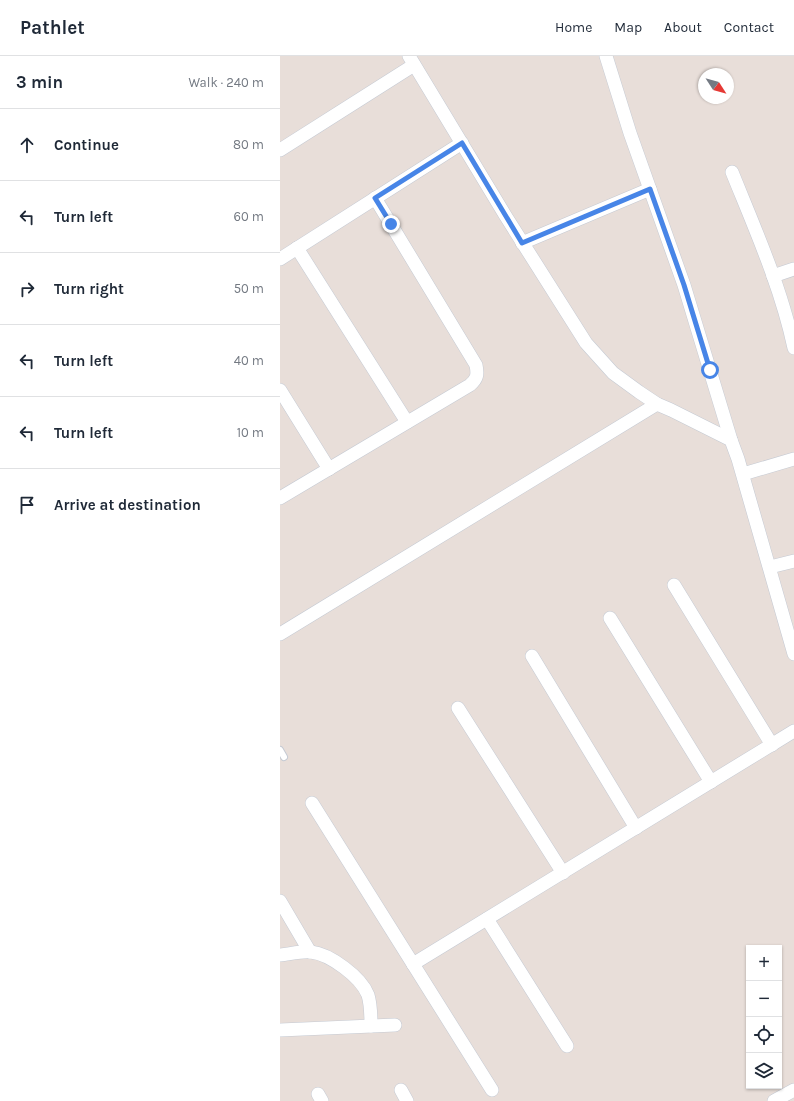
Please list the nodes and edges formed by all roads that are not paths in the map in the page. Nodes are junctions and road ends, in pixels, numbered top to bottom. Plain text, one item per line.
1 (606, 56) edge
2 (411, 60) edge
3 (462, 143) junction
4 (280, 150) edge
5 (732, 172) dead end
6 (650, 189) junction
7 (375, 198) junction
8 (522, 243) junction
9 (297, 248) junction
10 (280, 258) edge
11 (794, 269) edge
12 (773, 276) junction
13 (794, 348) edge
14 (280, 390) edge
15 (657, 404) junction
16 (407, 422) junction
17 (731, 440) junction
18 (794, 459) edge
19 (329, 468) junction
20 (743, 474) junction
21 (280, 498) edge
22 (794, 561) edge
23 (770, 567) junction
24 (674, 585) dead end
25 (610, 618) dead end
26 (280, 634) edge
27 (794, 654) edge
28 (532, 656) dead end
29 (458, 708) dead end
30 (794, 731) edge
31 (772, 745) junction
32 (280, 750) edge
33 (284, 757) dead end
34 (711, 782) junction
35 (312, 803) dead end
36 (636, 828) junction
37 (563, 873) junction
38 (280, 901) edge
39 (487, 919) junction
40 (310, 952) junction
41 (280, 955) edge
42 (414, 964) junction
43 (395, 1025) dead end
44 (371, 1026) junction
45 (280, 1030) edge
46 (568, 1046) dead end
47 (492, 1090) dead end
48 (794, 1090) edge
49 (774, 1101) edge

1 - 6 street
2 - 3 street
2 - 4 street
3 - 7 street
3 - 8 street
5 - 12 street
6 - 8 street
6 - 17 street
7 - 9 street
7 - 16 street
8 - 15 street
9 - 10 street
9 - 16 street
11 - 12 street
12 - 13 street
14 - 19 street
15 - 17 street
15 - 26 street
16 - 19 street
17 - 20 street
18 - 20 street
19 - 21 street
20 - 23 street
22 - 23 street
23 - 27 street
24 - 31 street
25 - 34 street
28 - 36 street
29 - 37 street
30 - 31 street
31 - 34 street
32 - 33 lane
34 - 36 street
35 - 42 street
36 - 37 street
37 - 39 street
38 - 40 street
39 - 42 street
39 - 46 street
40 - 41 street
40 - 44 street
42 - 47 street
43 - 44 street
44 - 45 street
48 - 49 street

